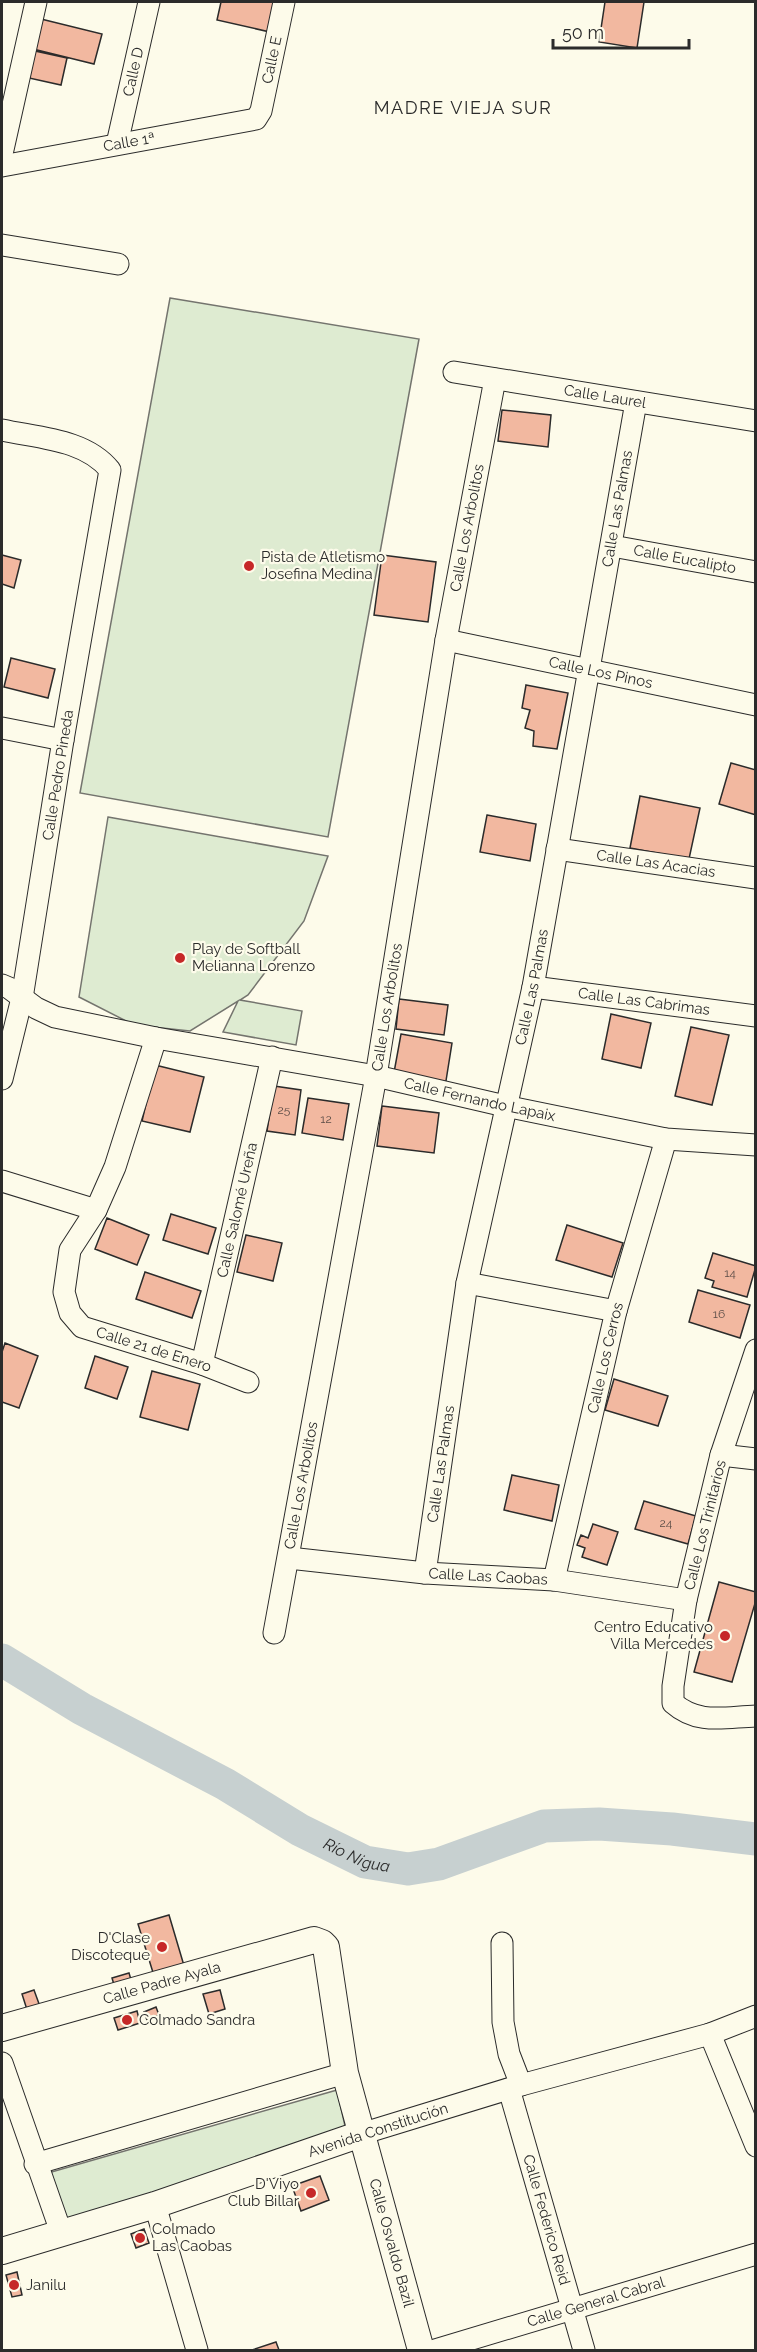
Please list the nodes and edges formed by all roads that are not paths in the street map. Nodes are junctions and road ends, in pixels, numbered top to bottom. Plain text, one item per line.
1 (36, 2) edge
2 (149, 2) edge
3 (284, 2) edge
4 (256, 119) joint
5 (117, 144) junction
6 (2, 154) edge
7 (2, 166) edge
8 (2, 245) edge
9 (118, 264) dead end
10 (454, 372) dead end
11 (495, 379) junction
12 (636, 402) junction
13 (756, 421) edge
14 (2, 430) edge
15 (612, 546) junction
16 (756, 572) edge
17 (446, 640) junction
18 (589, 672) junction
19 (756, 705) edge
20 (2, 728) edge
21 (63, 740) junction
22 (557, 849) junction
23 (756, 878) edge
24 (2, 985) edge
25 (533, 987) junction
26 (22, 998) junction
27 (756, 1016) edge
28 (156, 1038) junction
29 (272, 1057) junction
30 (376, 1076) junction
31 (2, 1079) edge
32 (505, 1106) junction
33 (666, 1139) junction
34 (756, 1145) edge
35 (2, 1181) edge
36 (96, 1210) junction
37 (468, 1283) junction
38 (616, 1311) junction
39 (756, 1350) edge
40 (202, 1364) junction
41 (248, 1382) dead end
42 (721, 1455) junction
43 (756, 1459) edge
44 (289, 1558) junction
45 (425, 1573) junction
46 (554, 1580) junction
47 (686, 1600) junction
48 (274, 1633) dead end
49 (756, 1716) edge
50 (322, 1943) joint
51 (502, 1943) dead end
52 (756, 2016) edge
53 (2, 2028) edge
54 (710, 2034) junction
55 (2, 2063) edge
56 (345, 2073) junction
57 (515, 2087) junction
58 (361, 2134) junction
59 (756, 2146) edge
60 (35, 2164) junction
61 (156, 2205) junction
62 (61, 2232) junction
63 (2, 2251) edge
64 (756, 2254) edge
65 (573, 2308) junction
66 (197, 2350) edge
67 (421, 2350) edge
68 (435, 2350) edge
69 (584, 2350) edge

1 - 6 street
2 - 5 street, Calle D
3 - 4 street, Calle E
4 - 5 street, Calle 1ª
5 - 7 street, Calle 1ª
8 - 9 street
10 - 11 street, Calle Laurel
11 - 12 street, Calle Laurel
11 - 17 street, Calle Los Arbolitos
12 - 13 street, Calle Laurel
12 - 15 street, Calle Las Palmas
14 - 21 street, Calle Pedro Pineda
15 - 16 street, Calle Eucalipto
15 - 18 street, Calle Las Palmas
17 - 18 street, Calle Los Pinos
17 - 30 street, Calle Los Arbolitos
18 - 19 street, Calle Los Pinos
18 - 22 street, Calle Las Palmas
20 - 21 street
21 - 26 street, Calle Pedro Pineda
22 - 23 street, Calle Las Acacias
22 - 25 street, Calle Las Palmas
24 - 26 street, Calle Fernando Lapaix
25 - 27 street, Calle Las Cabrimas
25 - 32 street, Calle Las Palmas
26 - 28 street, Calle Fernando Lapaix
26 - 31 street, Calle Pedro Pineda
28 - 29 street, Calle Fernando Lapaix
28 - 36 street, Calle 21 de Enero
29 - 30 street, Calle Fernando Lapaix
29 - 40 street, Calle Salomé Ureña
30 - 32 street, Calle Fernando Lapaix
30 - 44 street, Calle Los Arbolitos
32 - 33 street, Calle Fernando Lapaix
32 - 37 street, Calle Las Palmas
33 - 34 street, Calle Fernando Lapaix
33 - 38 street, Calle Los Cerros
35 - 36 street
36 - 40 street, Calle 21 de Enero
37 - 38 street
37 - 45 street, Calle Las Palmas
38 - 46 street, Calle Los Cerros
39 - 42 street, Calle Los Trinitarios
40 - 41 street, Calle 21 de Enero
42 - 43 street
42 - 47 street, Calle Los Trinitarios
44 - 45 street, Calle Las Caobas
44 - 48 street, Calle Los Arbolitos
45 - 46 street, Calle Las Caobas
46 - 47 street, Calle Las Caobas
47 - 49 street, Calle Los Trinitarios
50 - 53 main road, Calle Padre Ayala
50 - 56 main road, Calle Osvaldo Bazil
51 - 57 street, Calle Federico Reid
52 - 54 street, Avenida Constitución
54 - 57 street, Avenida Constitución
54 - 59 street
55 - 60 street
56 - 58 main road, Calle Osvaldo Bazil
56 - 60 street
57 - 58 street, Avenida Constitución
57 - 65 street, Calle Federico Reid
58 - 61 main road, Avenida Constitución
58 - 67 main road, Calle Osvaldo Bazil
60 - 62 street
61 - 62 main road, Avenida Constitución
61 - 66 street
62 - 63 main road, Avenida Constitución
64 - 65 street, Calle General Cabral
65 - 68 street, Calle General Cabral
65 - 69 street, Calle Federico Reid

